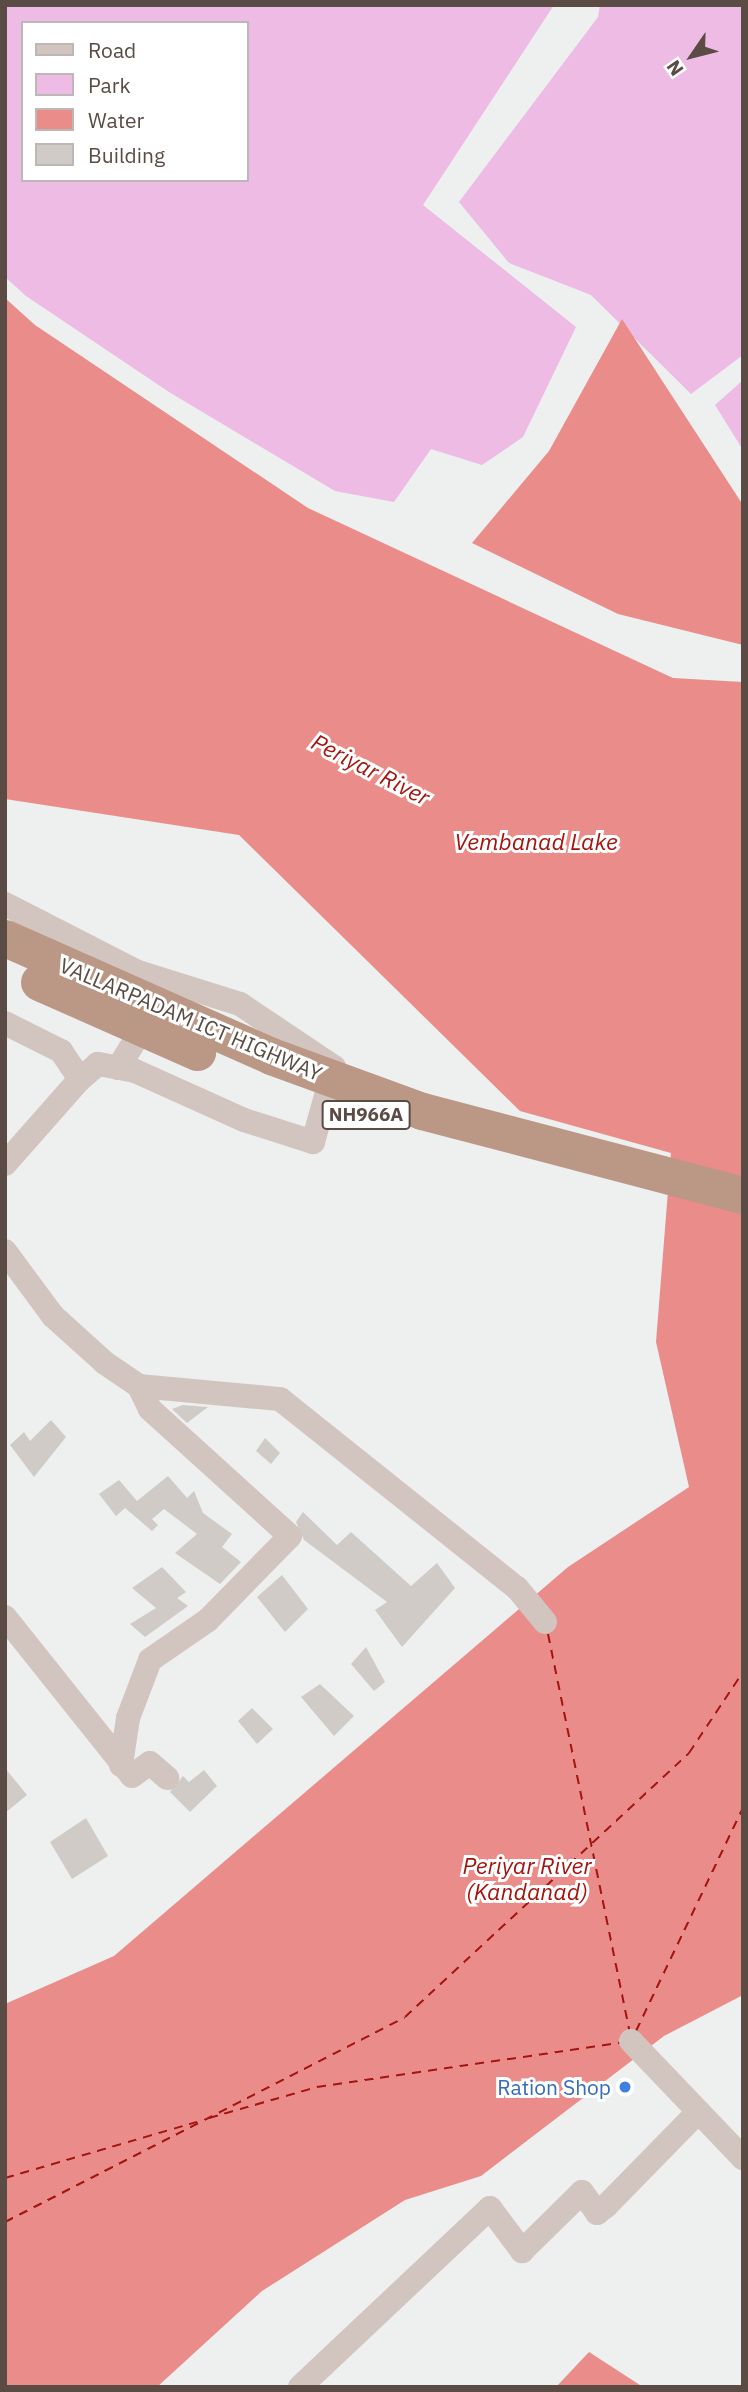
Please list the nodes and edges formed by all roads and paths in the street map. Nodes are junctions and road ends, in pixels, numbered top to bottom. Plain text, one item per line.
1 (5, 904) edge
2 (5, 938) edge
3 (5, 966) edge
4 (172, 983) junction
5 (5, 1023) edge
6 (118, 1068) junction
7 (80, 1079) junction
8 (5, 1164) edge
9 (743, 1195) edge
10 (743, 1220) edge
11 (5, 1251) edge
12 (139, 1386) junction
13 (5, 1617) edge
14 (545, 1622) dead end
15 (121, 1765) junction
16 (167, 1778) dead end
17 (631, 2041) dead end
18 (698, 2112) junction
19 (743, 2158) edge
20 (300, 2387) edge

1 - 4 street
2 - 9 highway, VALLARPADAM ICT HIGHWAY / NH966A
3 - 10 highway, VALLARPADAM ICT HIGHWAY / NH966A
4 - 6 street
4 - 6 street
5 - 7 street
6 - 7 street
7 - 8 street
11 - 12 street
12 - 14 street
12 - 15 street
13 - 15 street
15 - 16 street
17 - 18 street
18 - 19 street
18 - 20 street

